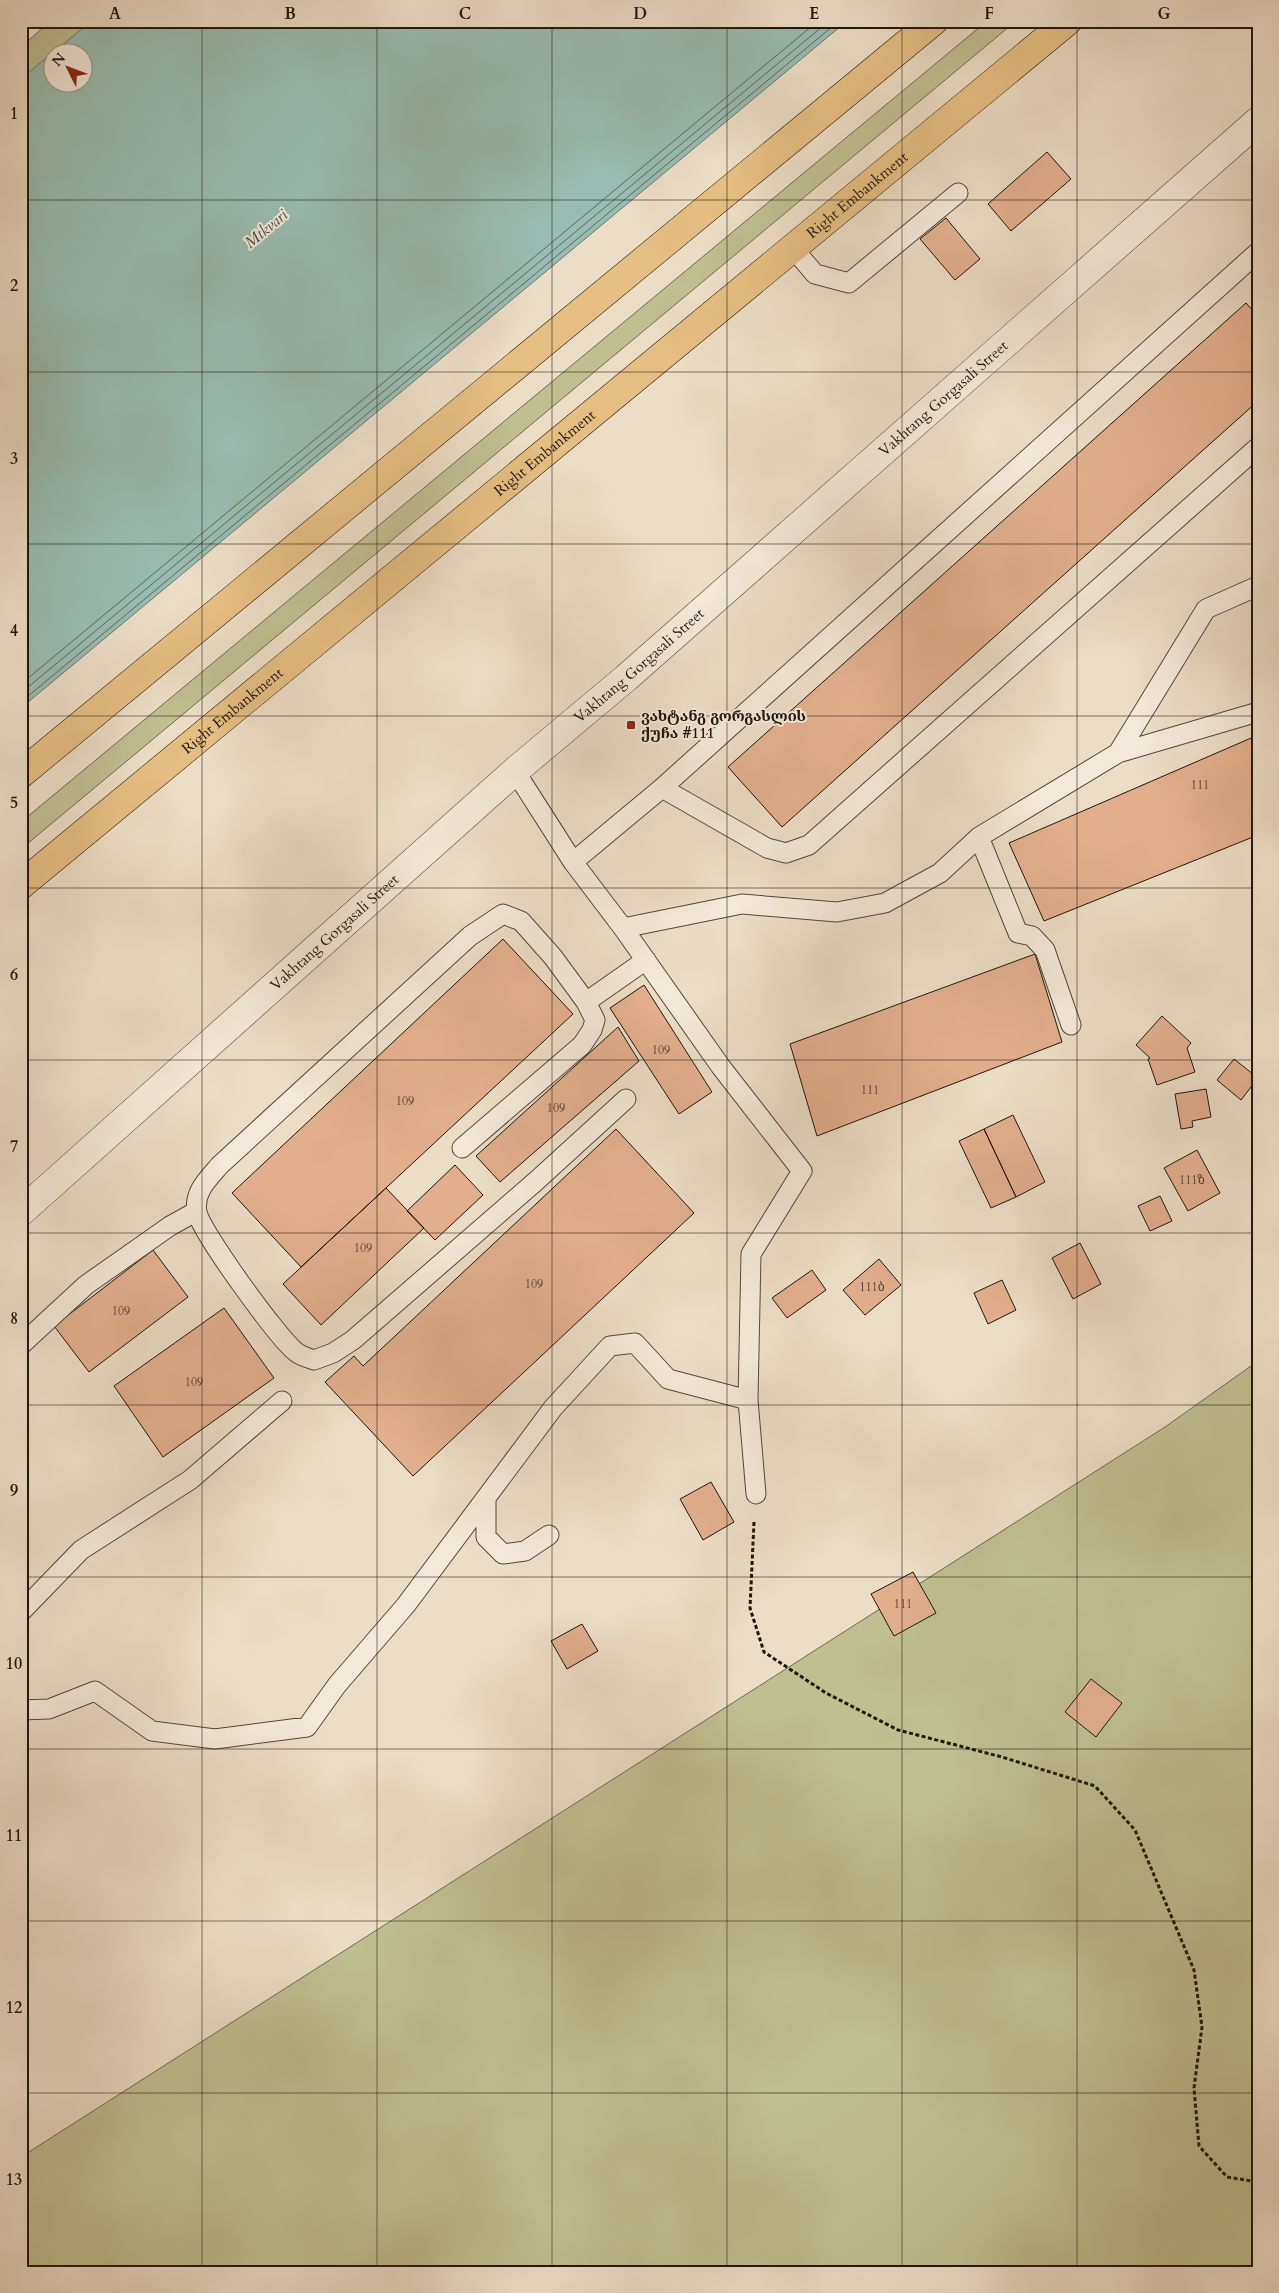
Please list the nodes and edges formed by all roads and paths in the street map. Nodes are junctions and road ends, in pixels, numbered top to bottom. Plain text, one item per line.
1 (30, 21) edge
2 (934, 21) edge
3 (1068, 21) edge
4 (21, 28) edge
5 (1258, 121) edge
6 (958, 192) dead end
7 (792, 247) junction
8 (1258, 252) edge
9 (1258, 447) edge
10 (1258, 586) edge
11 (1258, 712) edge
12 (1118, 753) junction
13 (515, 771) junction
14 (21, 774) edge
15 (662, 788) junction
16 (979, 837) junction
17 (573, 862) junction
18 (21, 885) edge
19 (623, 928) junction
20 (646, 960) junction
21 (586, 1002) junction
22 (1072, 1025) dead end
23 (626, 1099) dead end
24 (462, 1148) dead end
25 (197, 1211) junction
26 (21, 1212) edge
27 (21, 1345) edge
28 (748, 1400) junction
29 (282, 1401) dead end
30 (756, 1494) joint
31 (486, 1498) junction
32 (549, 1536) dead end
33 (21, 1612) edge
34 (21, 1710) edge
35 (1258, 2182) edge

1 - 4 street
2 - 14 highway
3 - 7 highway, Right Embankment
5 - 13 street, Vakhtang Gorgasali Street
6 - 7 lane
7 - 18 highway, Right Embankment
8 - 15 lane
9 - 15 lane
10 - 12 lane
11 - 12 lane
12 - 16 lane
13 - 17 lane
13 - 26 street, Vakhtang Gorgasali Street
15 - 17 lane
16 - 19 lane
16 - 22 lane
17 - 19 lane
19 - 20 lane
20 - 21 lane
20 - 28 lane
21 - 24 lane
21 - 25 lane
23 - 25 lane
25 - 27 lane
28 - 30 lane
28 - 31 lane
29 - 33 lane
30 - 35 path
31 - 32 lane
31 - 34 lane

